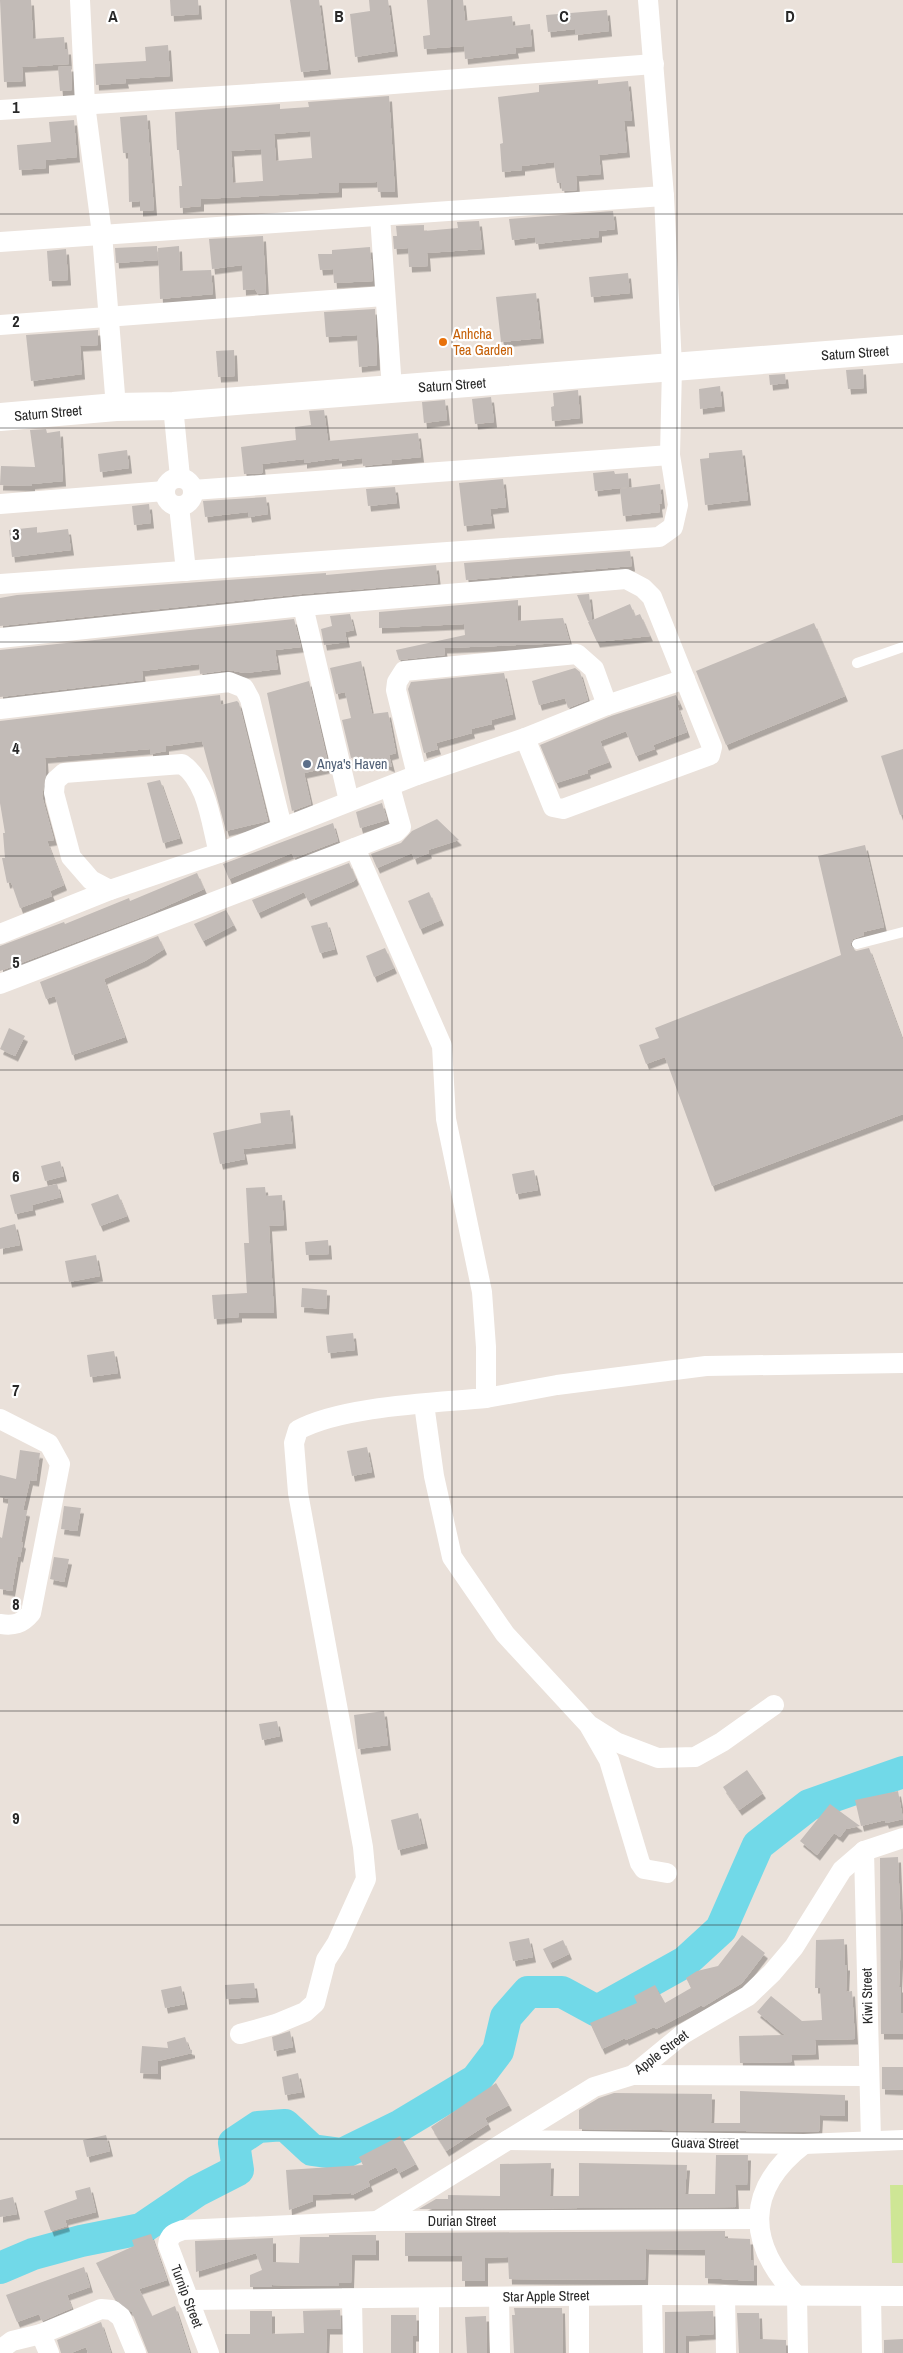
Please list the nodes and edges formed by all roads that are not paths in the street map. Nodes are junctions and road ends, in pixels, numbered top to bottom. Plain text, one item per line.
1 (80, 0) edge
2 (648, 0) edge
3 (654, 64) junction
4 (86, 104) junction
5 (0, 110) edge
6 (664, 196) junction
7 (380, 216) junction
8 (102, 234) junction
9 (0, 242) edge
10 (384, 296) junction
11 (109, 318) junction
12 (0, 325) edge
13 (903, 349) edge
14 (672, 367) junction
15 (392, 389) junction
16 (173, 406) junction
17 (116, 407) junction
18 (0, 417) edge
19 (670, 455) junction
20 (186, 484) junction
21 (165, 492) junction
22 (0, 504) edge
23 (179, 506) junction
24 (186, 571) junction
25 (0, 584) edge
26 (303, 606) junction
27 (0, 638) edge
28 (903, 648) edge
29 (857, 663) dead end
30 (685, 679) junction
31 (607, 704) junction
32 (0, 709) edge
33 (525, 738) junction
34 (417, 775) junction
35 (390, 787) junction
36 (349, 801) junction
37 (282, 827) junction
38 (355, 848) junction
39 (218, 853) junction
40 (110, 890) junction
41 (903, 932) edge
42 (0, 933) edge
43 (857, 944) dead end
44 (0, 984) edge
45 (903, 1363) edge
46 (486, 1398) junction
47 (424, 1404) junction
48 (0, 1419) edge
49 (0, 1624) edge
50 (774, 1705) dead end
51 (590, 1725) junction
52 (903, 1838) edge
53 (864, 1851) junction
54 (667, 1873) dead end
55 (240, 2034) dead end
56 (633, 2075) junction
57 (869, 2076) junction
58 (508, 2140) junction
59 (871, 2140) junction
60 (903, 2140) edge
61 (804, 2144) junction
62 (759, 2219) junction
63 (377, 2221) junction
64 (169, 2239) joint
65 (652, 2295) junction
66 (725, 2295) junction
67 (579, 2296) junction
68 (797, 2296) junction
69 (871, 2296) junction
70 (903, 2296) edge
71 (499, 2297) junction
72 (352, 2298) junction
73 (430, 2298) junction
74 (188, 2300) junction
75 (41, 2334) junction
76 (0, 2350) edge
77 (48, 2353) edge
78 (136, 2353) edge
79 (209, 2353) edge
80 (353, 2353) edge
81 (429, 2353) edge
82 (500, 2353) edge
83 (579, 2353) edge
84 (653, 2353) edge
85 (726, 2353) edge
86 (798, 2353) edge
87 (872, 2353) edge

1 - 4 street
2 - 3 street
3 - 4 street
3 - 6 street
4 - 5 street
4 - 8 street
6 - 7 street
6 - 14 street
7 - 8 street
7 - 10 street
8 - 9 street
8 - 11 street
10 - 11 street
10 - 15 street
11 - 12 street
11 - 17 street
13 - 14 street, Saturn Street
14 - 15 street, Saturn Street
14 - 19 street
15 - 16 street, Saturn Street
16 - 17 street, Saturn Street
16 - 20 street
17 - 18 street, Saturn Street
19 - 20 street
19 - 24 street
20 - 21 street
20 - 23 street
21 - 22 street
21 - 23 street
23 - 24 street
24 - 25 street
26 - 27 street
26 - 30 street
26 - 36 street
28 - 29 lane
30 - 31 street
30 - 33 street
31 - 33 street
31 - 34 street
32 - 37 street
33 - 34 street
34 - 35 street
35 - 36 street
35 - 38 street
36 - 37 street
37 - 39 street
38 - 44 street
38 - 46 street
39 - 40 street
39 - 40 street
40 - 42 street
41 - 43 lane
45 - 46 street
46 - 47 street
47 - 51 street
47 - 55 street
48 - 49 street
50 - 51 street
51 - 54 street
52 - 53 street, Apple Street
53 - 56 street, Apple Street
53 - 57 street, Kiwi Street
56 - 57 street
56 - 58 street, Apple Street
57 - 59 street, Kiwi Street
58 - 61 street, Guava Street
58 - 63 street, Apple Street
59 - 60 street, Guava Street
59 - 61 street, Guava Street
61 - 62 street
62 - 63 street, Durian Street
62 - 68 street
63 - 64 street, Durian Street
64 - 74 street, Turnip Street
65 - 66 street, Star Apple Street
65 - 67 street, Star Apple Street
65 - 84 street
66 - 68 street, Star Apple Street
66 - 85 street
67 - 71 street, Star Apple Street
67 - 83 street
68 - 69 street, Star Apple Street
68 - 86 street
69 - 70 street, Star Apple Street
69 - 87 street
71 - 73 street, Star Apple Street
71 - 82 street
72 - 73 street, Star Apple Street
72 - 74 street, Star Apple Street
72 - 80 street
73 - 81 street
74 - 79 street, Turnip Street
75 - 76 street
75 - 77 street
75 - 78 street

